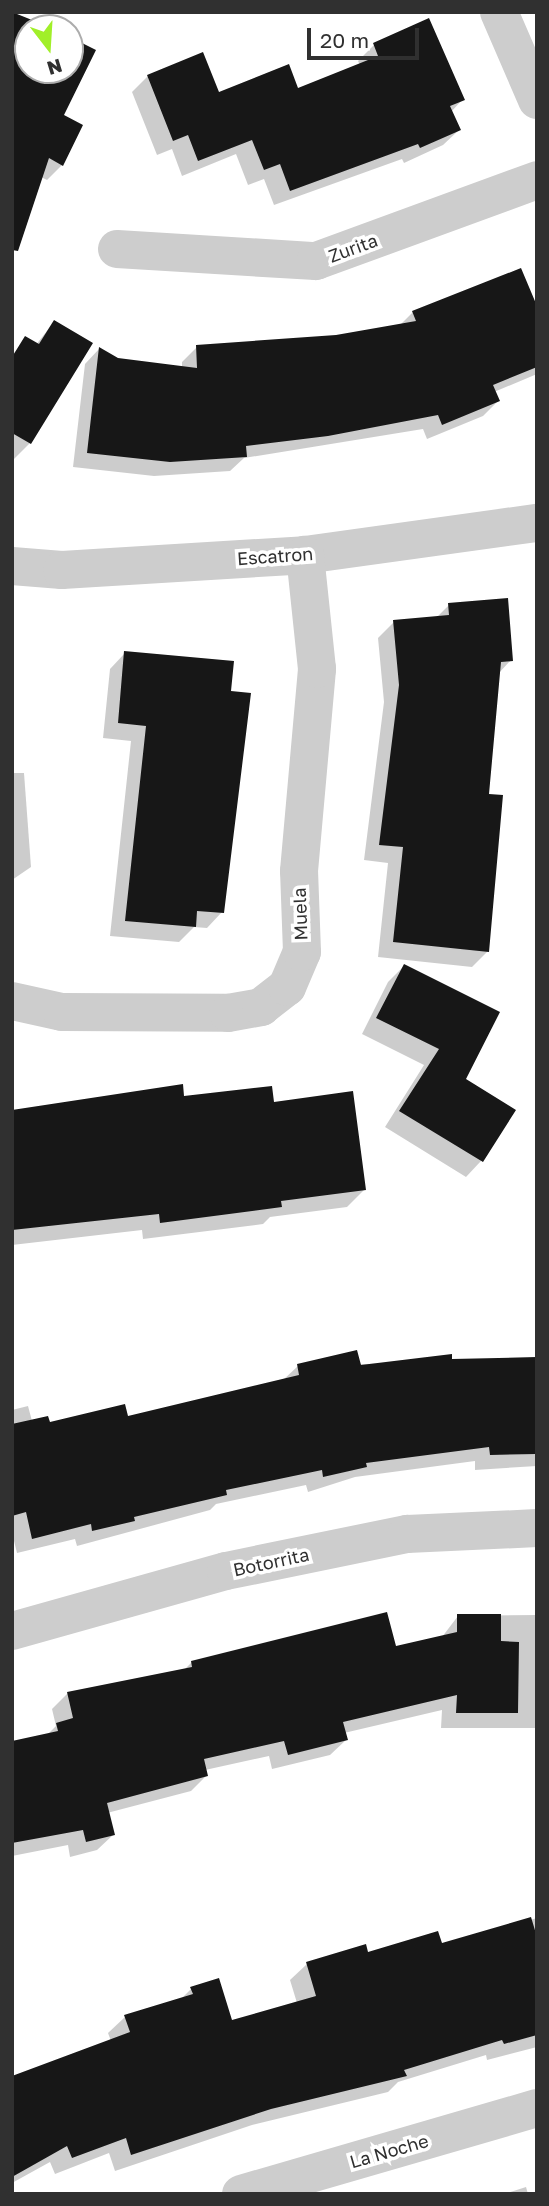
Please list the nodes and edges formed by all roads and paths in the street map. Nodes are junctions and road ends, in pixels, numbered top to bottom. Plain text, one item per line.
1 (499, 12) edge
2 (537, 100) edge
3 (537, 180) edge
4 (117, 249) dead end
5 (537, 523) edge
6 (305, 555) junction
7 (12, 566) edge
8 (12, 1001) edge
9 (537, 1528) edge
10 (12, 1631) edge
11 (537, 2108) edge
12 (241, 2194) edge

1 - 2 street
3 - 4 street, Zurita
5 - 6 street, Escatron
6 - 7 street, Escatron
6 - 8 street, Muela
9 - 10 street, Botorrita
11 - 12 street, La Noche

